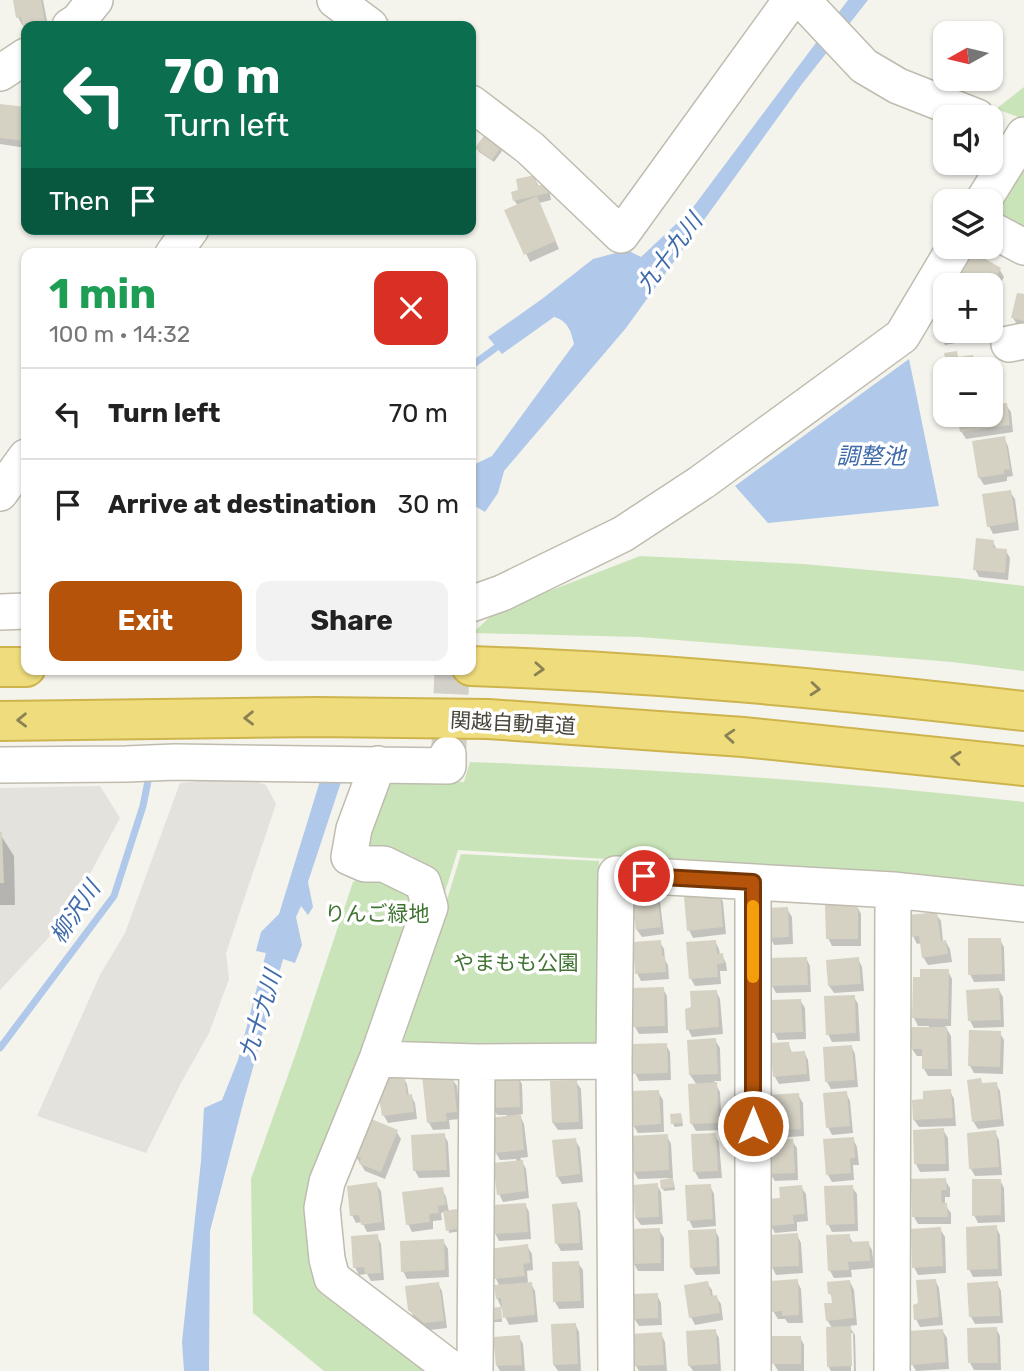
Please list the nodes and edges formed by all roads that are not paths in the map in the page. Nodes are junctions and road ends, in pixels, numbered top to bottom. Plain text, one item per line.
1 (95, 0) edge
2 (799, 0) edge
3 (78, 21) edge
4 (21, 59) edge
5 (0, 73) edge
6 (947, 105) edge
7 (476, 107) edge
8 (1003, 128) edge
9 (1023, 135) edge
10 (990, 189) edge
11 (1003, 236) edge
12 (1024, 247) edge
13 (948, 259) edge
14 (21, 464) edge
15 (0, 494) edge
16 (476, 602) edge
17 (0, 611) edge
18 (21, 611) edge
19 (476, 666) edge
20 (0, 667) edge
21 (21, 667) edge
22 (1024, 711) edge
23 (0, 721) edge
24 (448, 754) dead end
25 (378, 764) junction
26 (0, 765) edge
27 (1024, 766) edge
28 (753, 882) junction
29 (894, 890) junction
30 (1024, 904) edge
31 (377, 1059) junction
32 (614, 1061) junction
33 (477, 1062) junction
34 (454, 1371) edge
35 (475, 1371) edge
36 (616, 1371) edge
37 (753, 1371) edge
38 (892, 1371) edge

1 - 3 street
2 - 6 street
2 - 7 street
4 - 5 street
8 - 9 street
9 - 10 street
11 - 12 street
13 - 16 street
14 - 15 street
17 - 18 street
19 -> 22 highway
20 - 21 highway
27 -> 23 highway, 関越自動車道
24 - 25 street
25 - 26 street
25 - 31 street
28 - 29 street
28 - 32 street
28 - 37 street
29 - 30 street
29 - 38 street
31 - 33 street
31 - 34 street
32 - 33 street
32 - 36 street
33 - 35 street

